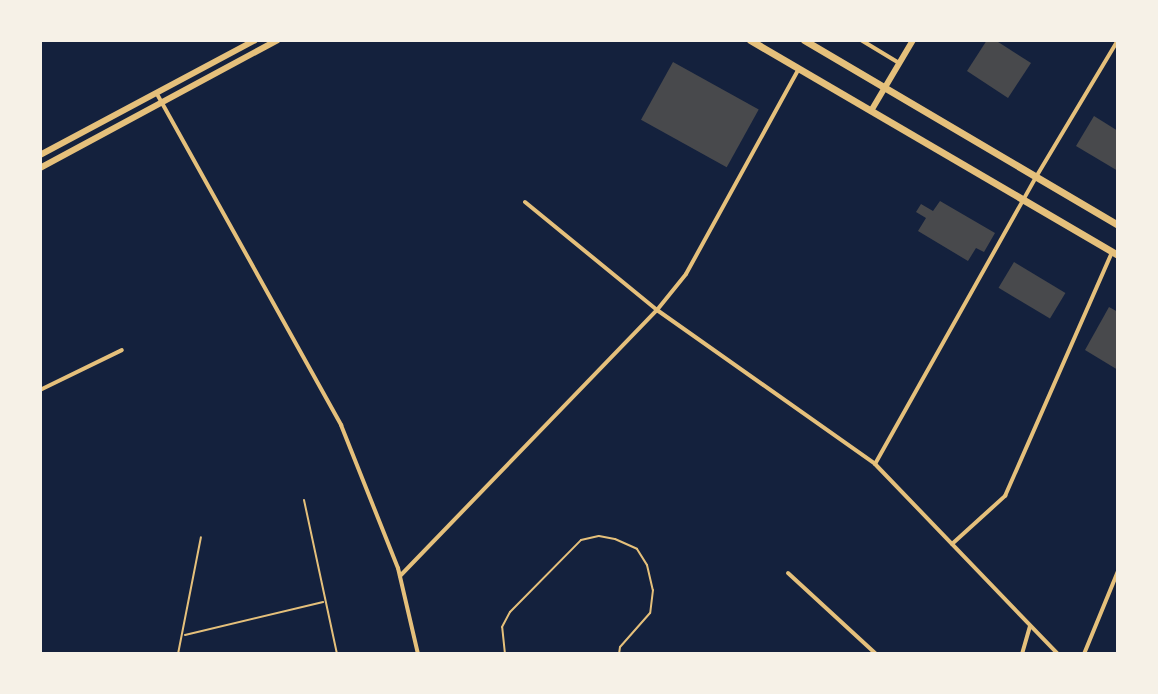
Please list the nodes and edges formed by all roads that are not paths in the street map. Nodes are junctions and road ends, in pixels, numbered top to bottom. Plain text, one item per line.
1 (255, 40) edge
2 (278, 40) edge
3 (750, 40) edge
4 (804, 40) edge
5 (861, 40) edge
6 (913, 40) edge
7 (1118, 40) edge
8 (899, 63) junction
9 (799, 68) junction
10 (884, 89) junction
11 (156, 93) junction
12 (161, 102) junction
13 (871, 111) junction
14 (40, 155) edge
15 (40, 168) edge
16 (1036, 177) junction
17 (1024, 200) junction
18 (525, 202) dead end
19 (1118, 225) edge
20 (1115, 254) edge
21 (657, 310) junction
22 (122, 350) dead end
23 (40, 390) edge
24 (875, 464) junction
25 (304, 500) dead end
26 (201, 537) dead end
27 (952, 544) junction
28 (1118, 571) edge
29 (788, 573) dead end
30 (400, 576) junction
31 (326, 601) junction
32 (1030, 626) junction
33 (185, 635) junction
34 (178, 654) edge
35 (337, 654) edge
36 (418, 654) edge
37 (505, 654) edge
38 (619, 654) edge
39 (876, 654) edge
40 (1022, 654) edge
41 (1058, 654) edge
42 (1084, 654) edge

1 - 11 main road
2 - 12 main road
3 - 9 main road
4 - 10 main road
5 - 8 street
6 - 8 main road
7 - 16 street
8 - 10 main road
9 - 13 main road
9 - 21 street
10 - 13 main road
10 - 16 main road
11 - 12 street
11 - 14 main road
12 - 15 main road
12 - 30 street
13 - 17 main road
16 - 17 street
16 - 19 main road
17 - 20 main road
17 - 24 street
18 - 21 street
20 - 27 street
21 - 24 street
21 - 30 street
22 - 23 street
24 - 27 street
25 - 31 lane
26 - 33 lane
27 - 32 street
28 - 42 street
29 - 39 street
30 - 36 street
31 - 33 lane
31 - 35 lane
32 - 40 street
32 - 41 street
33 - 34 lane
37 - 38 lane

